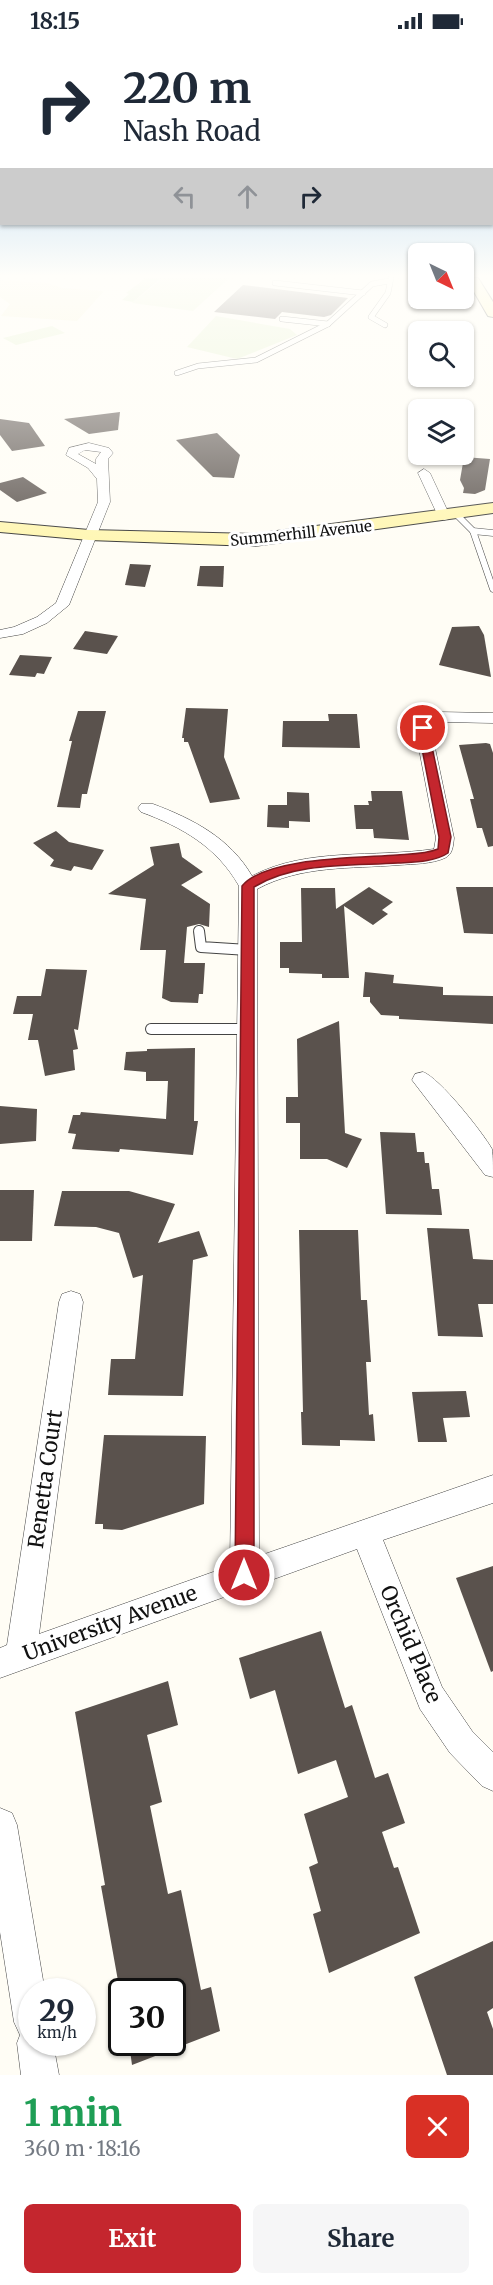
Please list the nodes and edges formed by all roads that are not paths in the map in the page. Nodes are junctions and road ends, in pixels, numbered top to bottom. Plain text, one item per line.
1 (424, 473) dead end
2 (104, 480) dead end
3 (493, 508) edge
4 (450, 515) junction
5 (0, 526) edge
6 (473, 531) junction
7 (493, 533) edge
8 (89, 535) junction
9 (493, 589) edge
10 (0, 634) edge
11 (493, 718) edge
12 (147, 808) dead end
13 (248, 886) junction
14 (199, 931) dead end
15 (248, 950) junction
16 (151, 1029) dead end
17 (246, 1029) junction
18 (423, 1080) dead end
19 (493, 1168) edge
20 (71, 1302) dead end
21 (493, 1490) edge
22 (364, 1532) junction
23 (244, 1575) junction
24 (11, 1659) edge
25 (493, 1775) edge
26 (0, 1825) edge
27 (25, 1978) edge
28 (37, 2056) edge
29 (40, 2075) edge

1 - 4 street
2 - 8 street
3 - 4 street, Summerhill Avenue
4 - 6 lane
4 - 8 street, Summerhill Avenue
5 - 8 street, Summerhill Avenue
6 - 7 lane
6 - 9 lane
8 - 10 street
11 - 13 street
12 - 13 street
13 - 15 street
14 - 15 lane
15 - 17 street
16 - 17 lane
17 - 23 street
18 - 19 street
20 - 24 street, Renetta Court
21 - 22 street, University Avenue
22 - 23 street, University Avenue
22 - 25 street, Orchid Place
23 - 24 street, University Avenue
26 - 27 street
28 - 29 street

